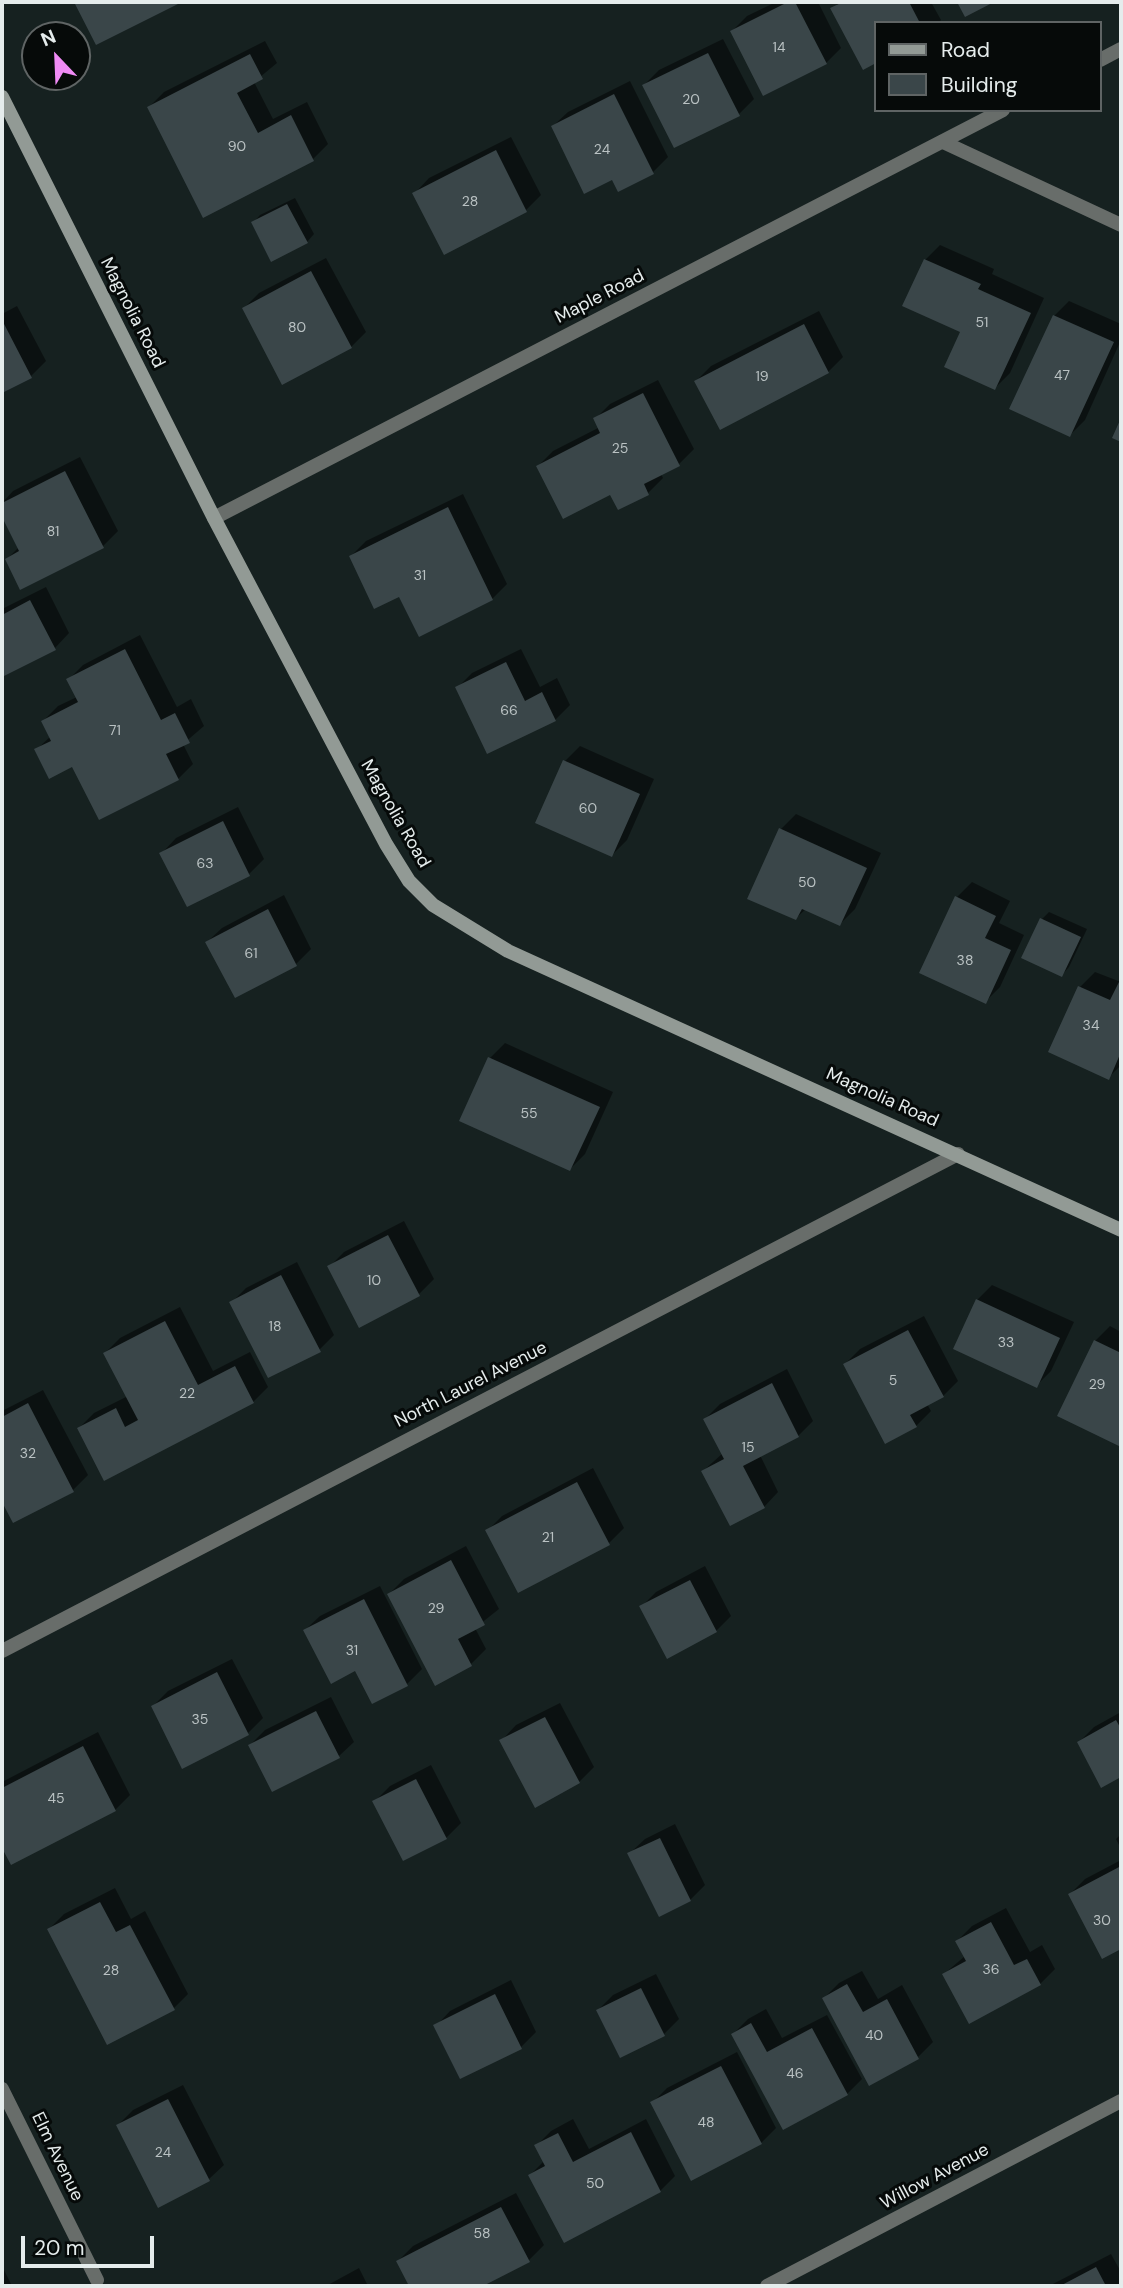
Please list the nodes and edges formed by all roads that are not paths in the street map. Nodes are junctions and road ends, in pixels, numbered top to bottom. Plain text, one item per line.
1 (1121, 49) edge
2 (1102, 59) edge
3 (2, 97) edge
4 (999, 112) edge
5 (943, 142) junction
6 (1121, 225) edge
7 (214, 518) junction
8 (958, 1154) junction
9 (1121, 1230) edge
10 (2, 1651) edge
11 (2, 2089) edge
12 (1121, 2101) edge
13 (97, 2280) dead end
14 (767, 2286) edge

1 - 2 street
3 - 7 street, Magnolia Road
4 - 5 street, Maple Road
5 - 6 street
5 - 7 street, Maple Road
7 - 8 street, Magnolia Road
8 - 9 street, Magnolia Road
8 - 10 street, North Laurel Avenue
11 - 13 street, Elm Avenue
12 - 14 street, Willow Avenue

